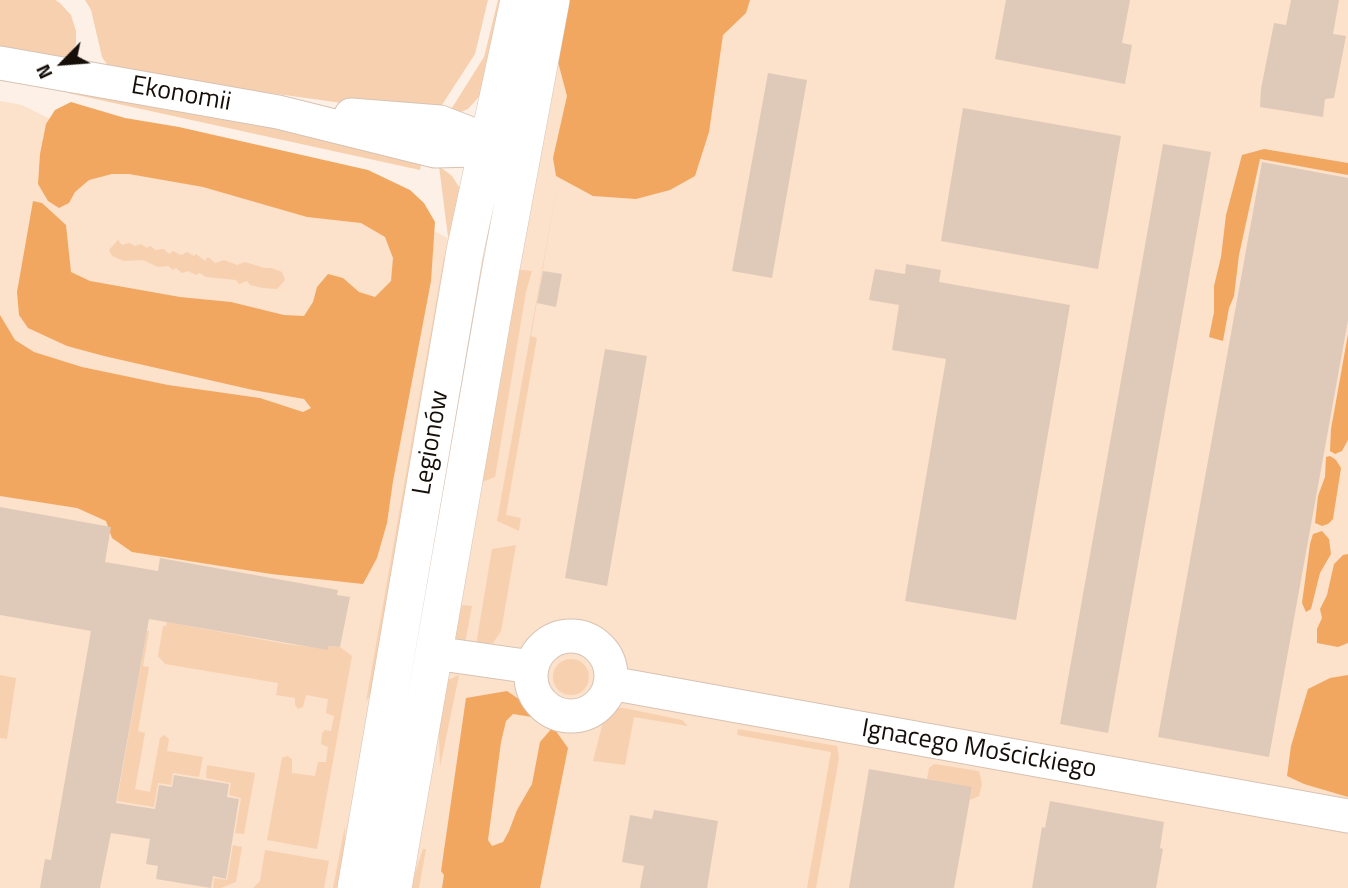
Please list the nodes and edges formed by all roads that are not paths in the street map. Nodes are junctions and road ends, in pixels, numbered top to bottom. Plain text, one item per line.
1 (519, 0) edge
2 (551, 0) edge
3 (0, 63) edge
4 (497, 96) junction
5 (528, 121) junction
6 (438, 136) junction
7 (488, 145) junction
8 (512, 205) junction
9 (473, 210) junction
10 (434, 653) junction
11 (532, 667) junction
12 (610, 683) junction
13 (1348, 816) edge
14 (356, 888) edge
15 (393, 888) edge

1 - 4 main road, Legionów
2 - 5 main road, Legionów
3 - 6 street, Ekonomii
4 - 6 street
4 - 7 main road, Legionów
5 - 7 street
5 - 8 main road, Legionów
6 - 7 street, Ekonomii
6 - 9 street, Ekonomii
7 - 8 street
7 - 9 main road, Legionów
8 - 10 main road, Legionów
9 - 14 main road, Legionów
10 - 11 street
10 - 15 main road, Legionów
11 - 12 street
11 - 12 street
12 - 13 street, Ignacego Mościckiego

